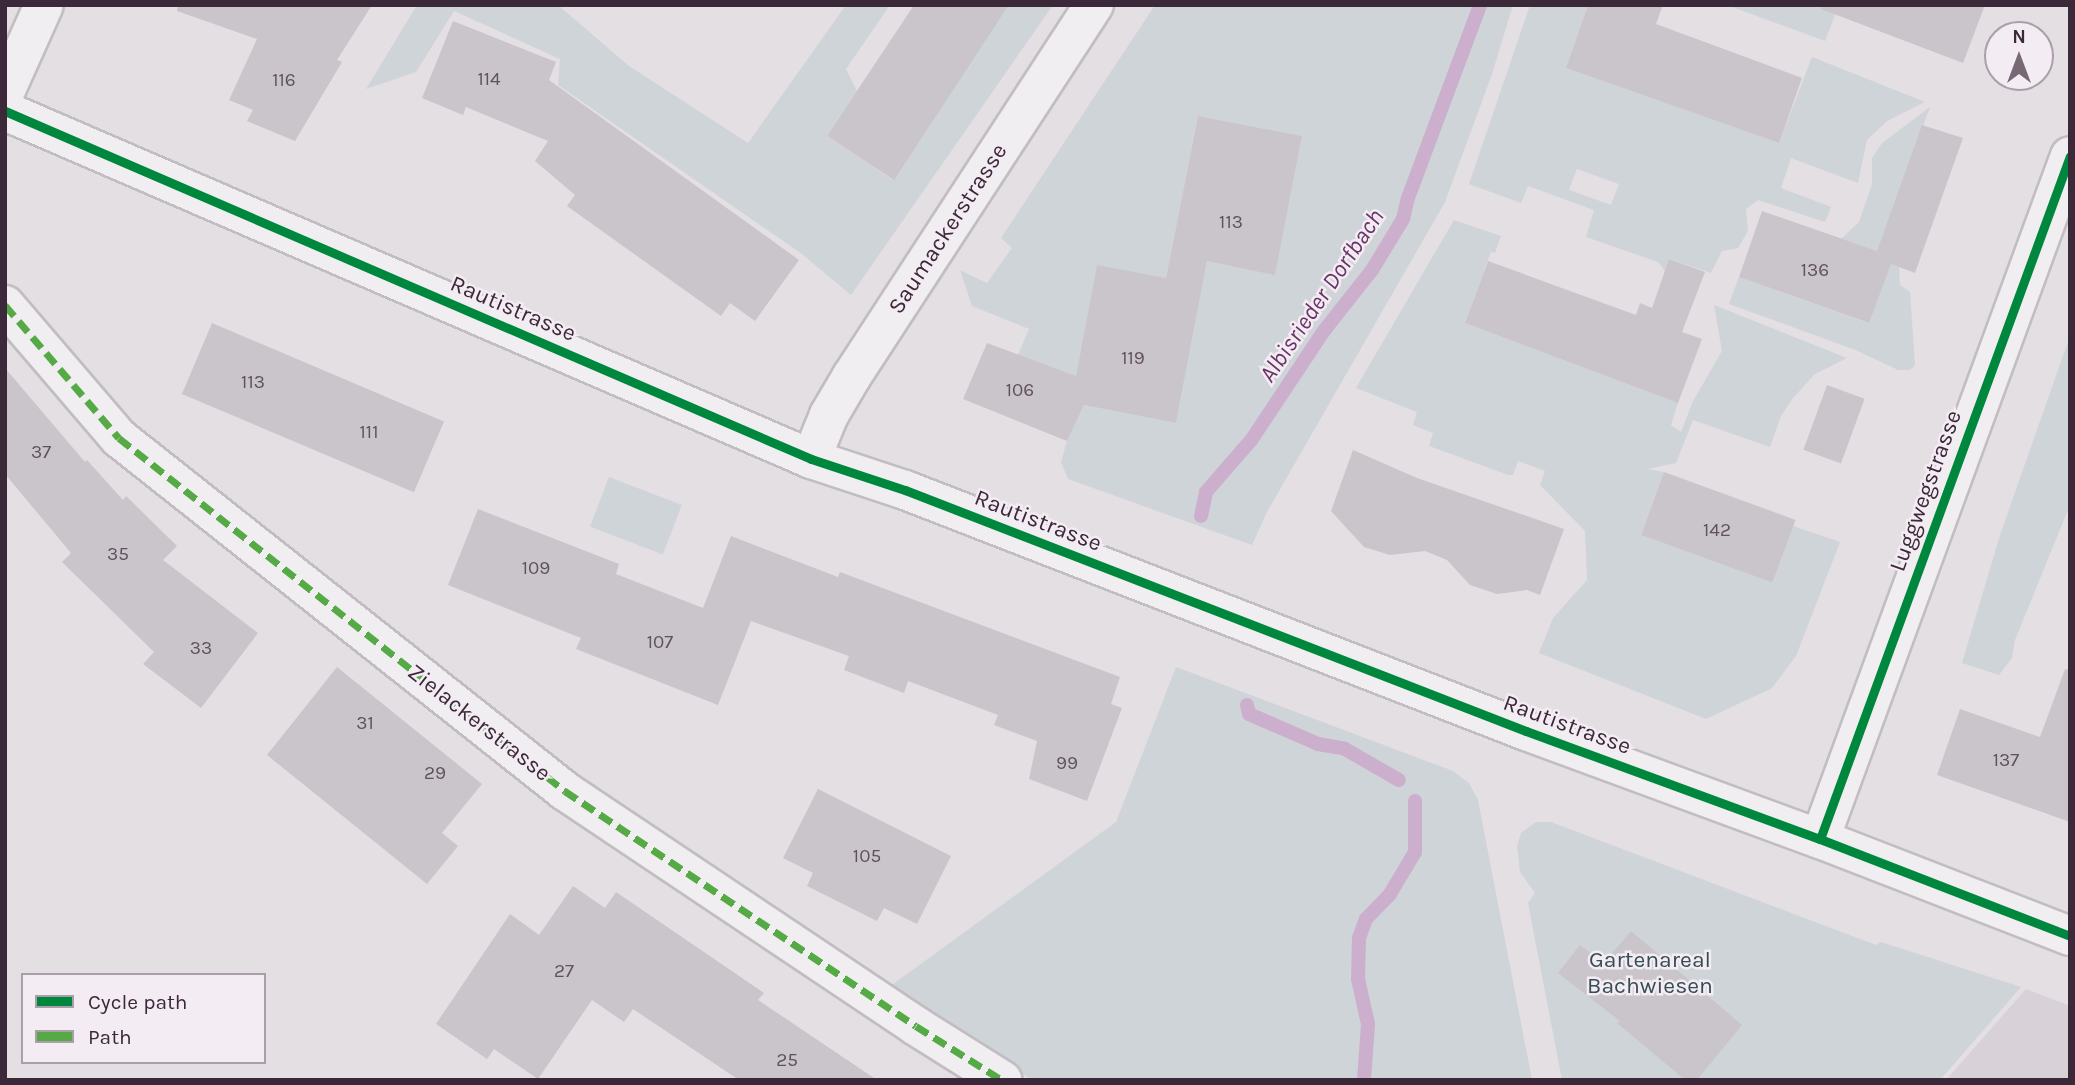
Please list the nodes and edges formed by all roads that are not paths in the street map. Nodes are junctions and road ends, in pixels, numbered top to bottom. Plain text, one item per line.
1 (44, 5) edge
2 (1094, 5) edge
3 (5, 92) edge
4 (5, 111) edge
5 (2070, 156) edge
6 (5, 305) edge
7 (811, 459) junction
8 (1820, 839) junction
9 (2070, 936) edge
10 (1002, 1080) edge

1 - 3 street
2 - 7 street, Saumackerstrasse
4 - 7 street, Rautistrasse
5 - 8 street, Luggwegstrasse
6 - 10 street, Zielackerstrasse
7 - 8 street, Rautistrasse
8 - 9 street, Rautistrasse

